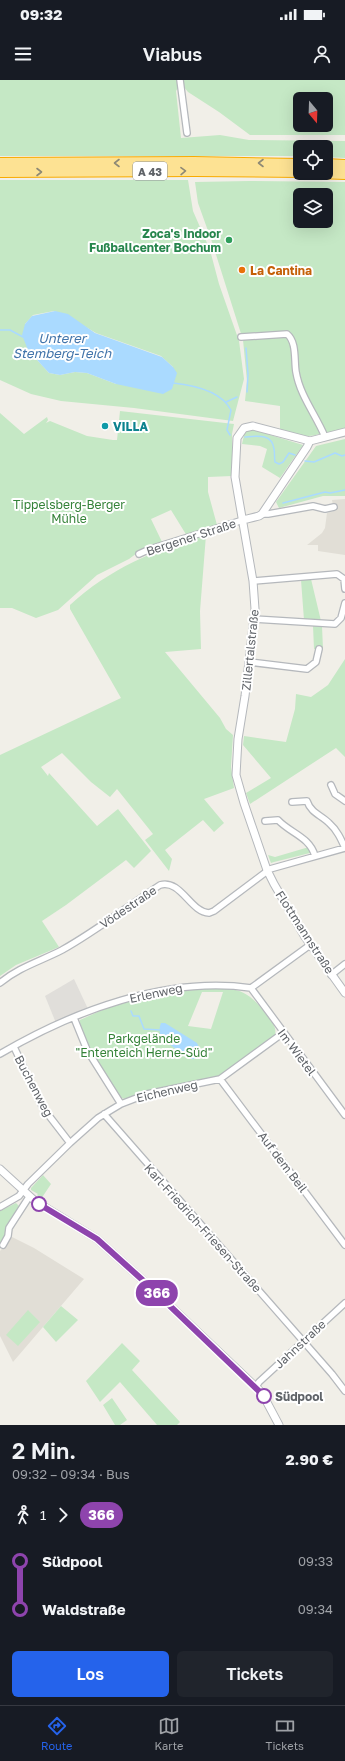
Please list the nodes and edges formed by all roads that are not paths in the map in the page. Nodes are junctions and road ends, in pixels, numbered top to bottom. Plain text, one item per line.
1 (180, 80) edge
2 (187, 133) dead end
3 (0, 163) edge
4 (293, 164) edge
5 (333, 164) edge
6 (345, 165) edge
7 (0, 172) edge
8 (293, 172) edge
9 (333, 174) edge
10 (345, 174) edge
11 (241, 337) dead end
12 (345, 432) edge
13 (325, 437) junction
14 (310, 441) junction
15 (334, 507) dead end
16 (262, 514) junction
17 (243, 520) junction
18 (139, 554) dead end
19 (253, 581) junction
20 (345, 589) edge
21 (345, 603) edge
22 (254, 620) junction
23 (319, 649) dead end
24 (249, 662) junction
25 (331, 785) dead end
26 (345, 801) edge
27 (292, 802) dead end
28 (265, 821) dead end
29 (345, 848) edge
30 (315, 856) junction
31 (267, 870) junction
32 (310, 945) junction
33 (345, 964) edge
34 (331, 975) junction
35 (0, 984) edge
36 (251, 988) junction
37 (345, 993) edge
38 (74, 1018) junction
39 (283, 1033) junction
40 (14, 1046) junction
41 (0, 1054) edge
42 (220, 1079) junction
43 (121, 1104) junction
44 (104, 1114) junction
45 (345, 1115) edge
46 (70, 1143) junction
47 (0, 1169) edge
48 (23, 1191) junction
49 (30, 1197) junction
50 (0, 1207) edge
51 (3, 1245) dead end
52 (345, 1245) edge
53 (345, 1303) edge
54 (304, 1341) junction
55 (256, 1387) junction
56 (345, 1392) edge
57 (279, 1425) edge

1 - 2 street
4 -> 3 highway, A 43
5 - 6 highway
7 -> 8 highway, A 43
9 - 10 highway
11 - 13 street
12 - 13 street
13 - 14 street
14 - 16 street
14 - 17 street, Zillertalstraße
15 - 16 street
16 - 17 street
17 - 18 street, Bergener Straße
17 - 19 street, Zillertalstraße
19 - 20 street
19 - 22 street, Zillertalstraße
21 - 22 street
22 - 24 street, Zillertalstraße
23 - 24 street
24 - 31 street, Zillertalstraße
25 - 26 street
27 - 29 street, Vödestraße
28 - 30 street
29 - 30 street, Vödestraße
30 - 31 street, Vödestraße
31 - 32 street, Flottmannstraße
31 - 35 street, Vödestraße
32 - 34 street, Flottmannstraße
32 - 36 street
33 - 34 street
34 - 37 street, Flottmannstraße
36 - 38 street, Erlenweg
36 - 39 street, Im Wietel
38 - 40 street, Erlenweg
38 - 43 street
39 - 42 street, Eichenweg
39 - 45 street, Im Wietel
40 - 41 street, Erlenweg
40 - 46 street, Buchenweg
42 - 43 street, Eichenweg
42 - 52 street, Auf dem Beil
43 - 44 street, Eichenweg
44 - 46 street, Eichenweg
44 - 54 street, Karl-Friedrich-Friesen-Straße
46 - 48 street, Eichenweg
47 - 48 street
48 - 49 street
48 - 50 street, Eichenweg
49 - 51 street
49 - 55 street
53 - 54 street, Jahnstraße
54 - 55 street, Jahnstraße
54 - 56 street, Karl-Friedrich-Friesen-Straße
55 - 57 street

